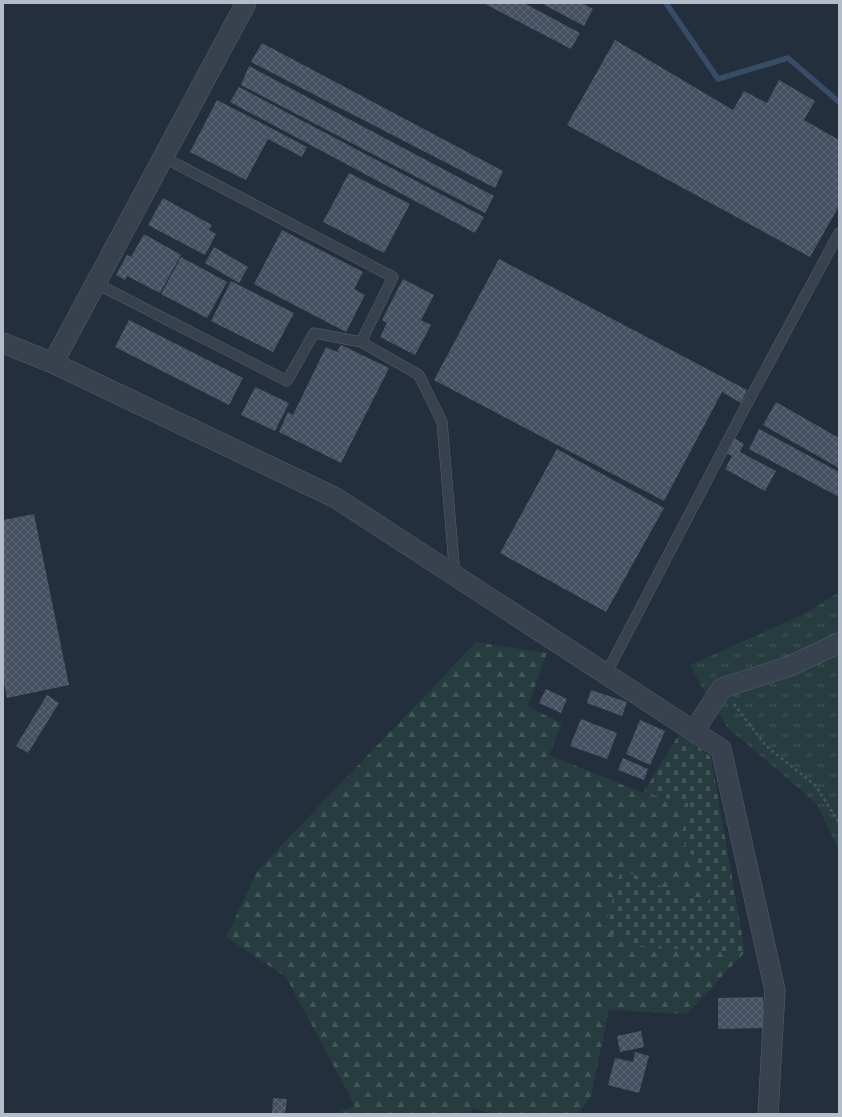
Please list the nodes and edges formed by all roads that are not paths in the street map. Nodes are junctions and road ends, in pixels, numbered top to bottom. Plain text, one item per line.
1 (246, 3) edge
2 (163, 157) junction
3 (839, 234) edge
4 (96, 283) junction
5 (361, 342) junction
6 (3, 343) edge
7 (53, 363) junction
8 (455, 576) junction
9 (839, 643) edge
10 (606, 674) junction
11 (694, 731) junction
12 (768, 1114) edge

1 - 2 street
2 - 4 street
2 - 5 lane
3 - 10 lane
4 - 5 lane
4 - 7 street
5 - 8 lane
6 - 7 street
7 - 8 street
8 - 10 street
9 - 11 street
10 - 11 street
11 - 12 street

